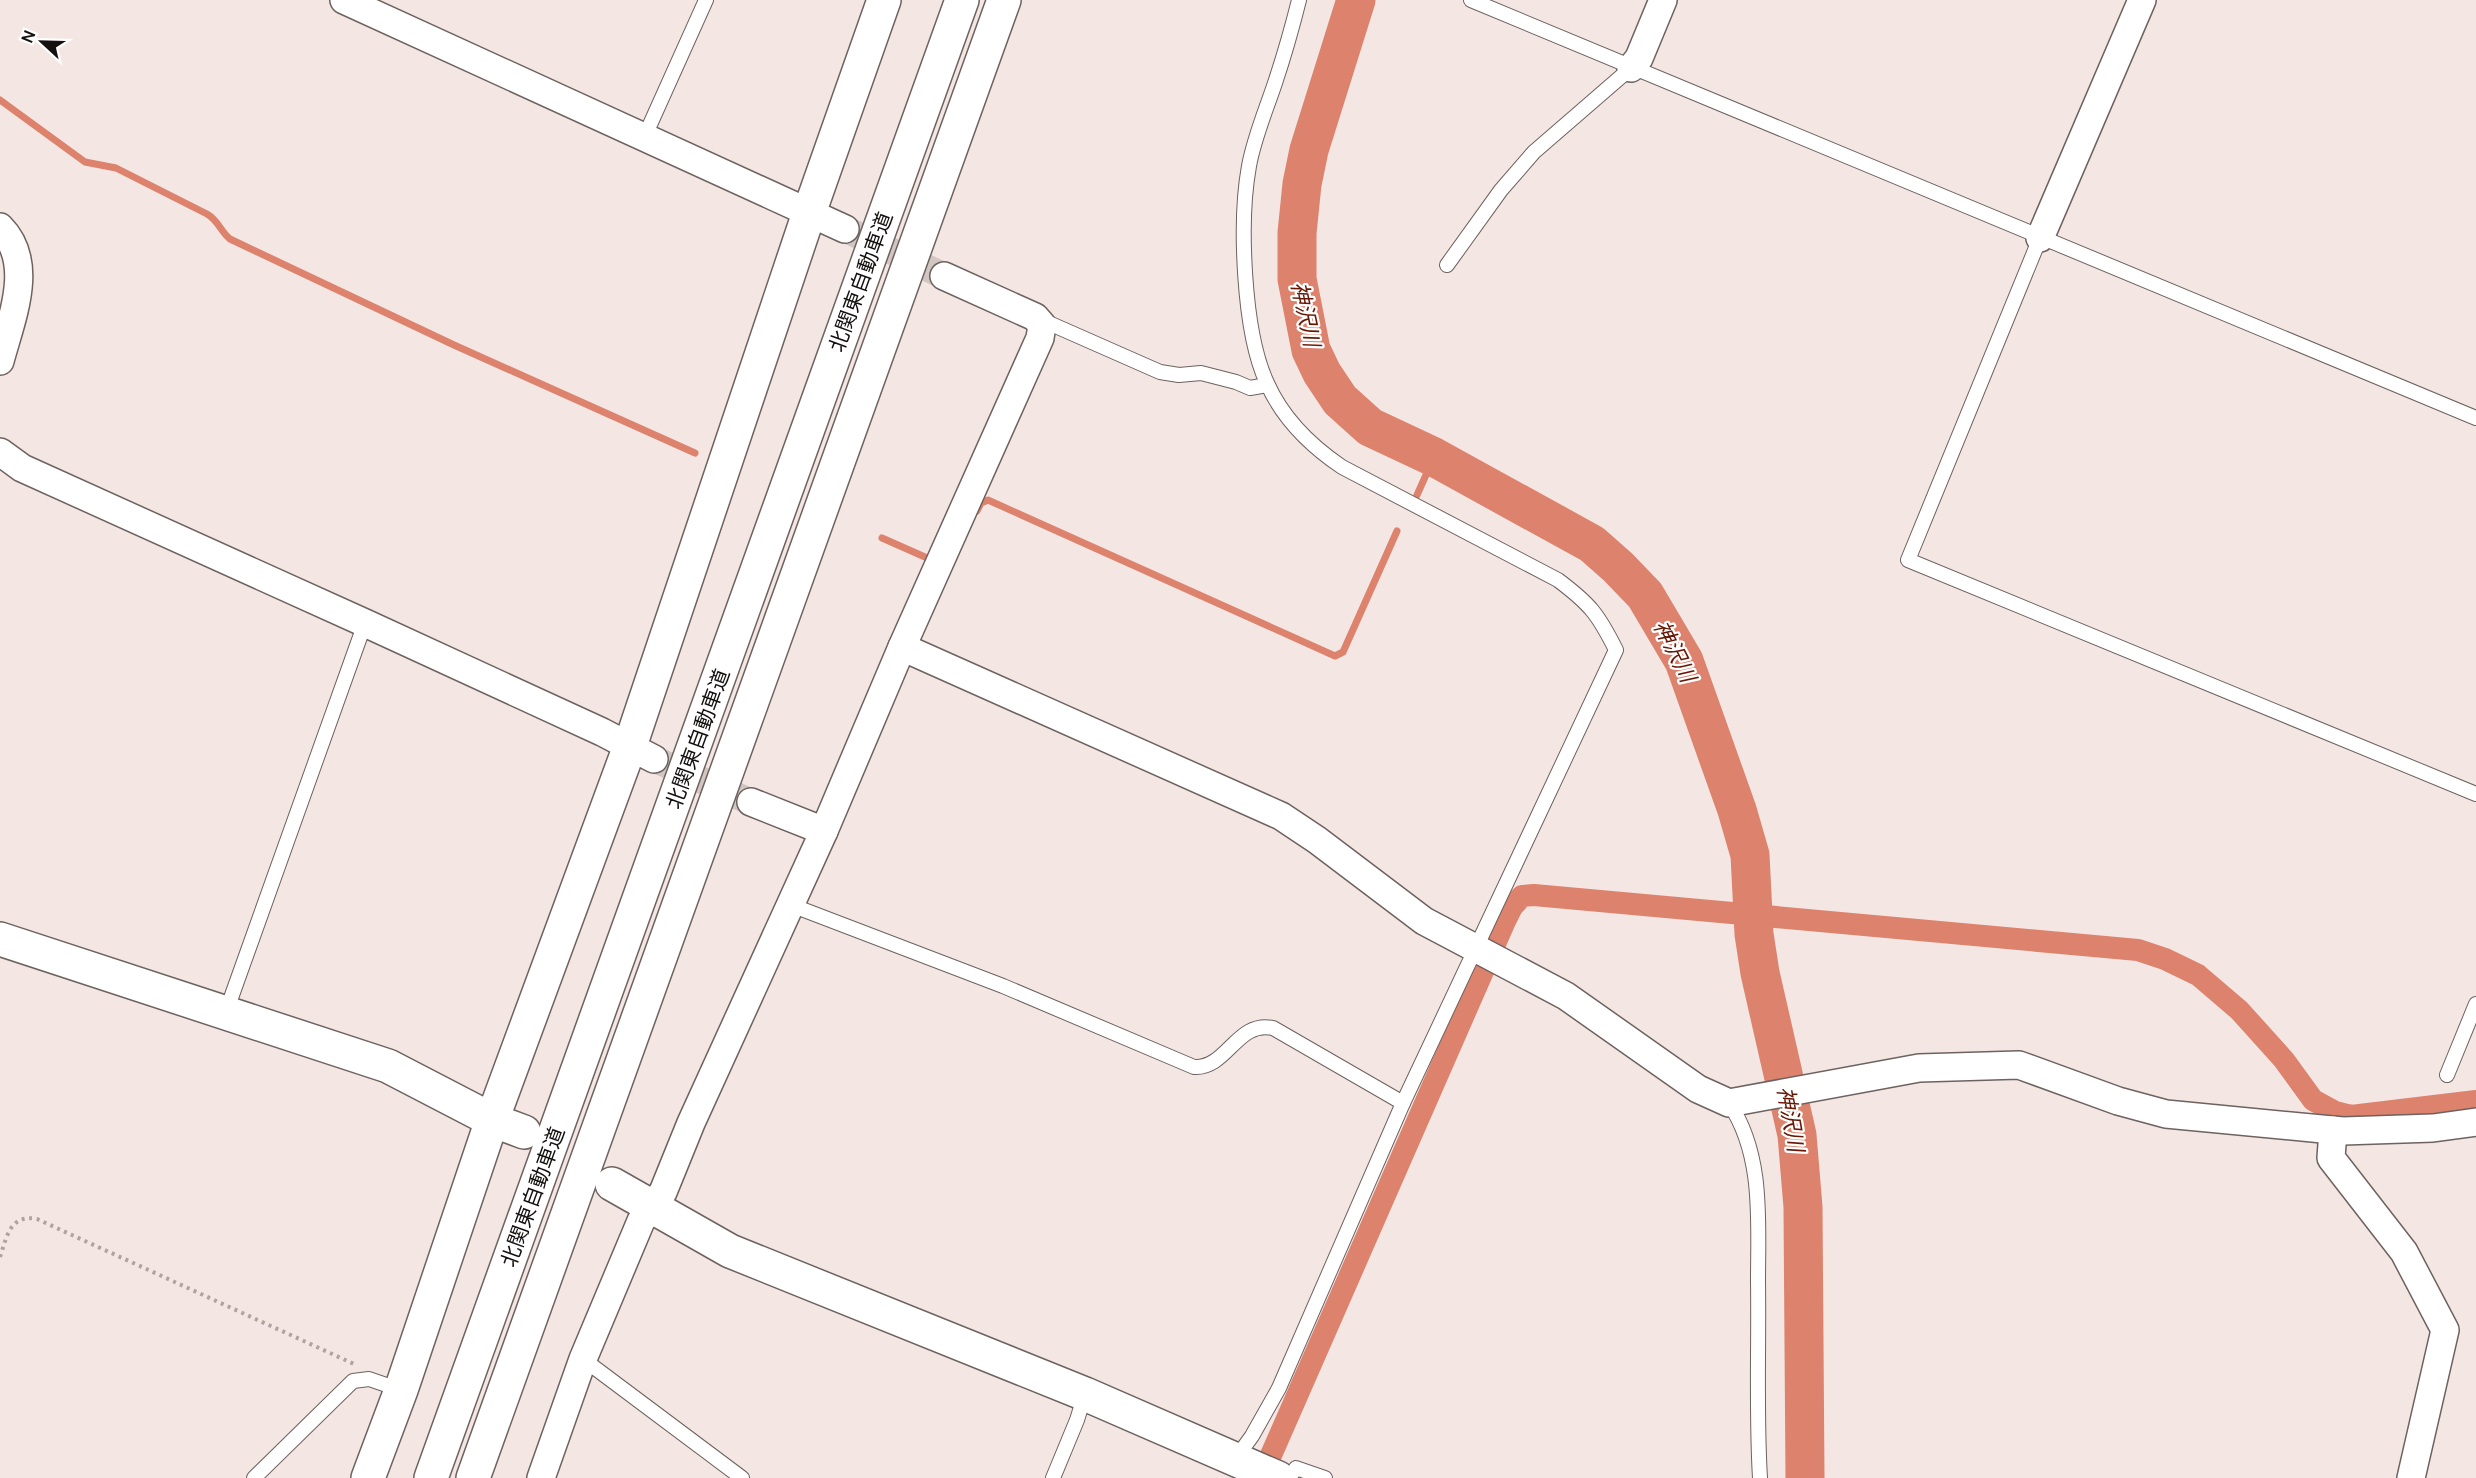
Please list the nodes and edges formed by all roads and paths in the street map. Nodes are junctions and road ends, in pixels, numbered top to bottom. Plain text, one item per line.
1 (344, 0) edge
2 (706, 0) edge
3 (884, 0) edge
4 (962, 0) edge
5 (1004, 0) edge
6 (1299, 0) edge
7 (1471, 0) edge
8 (1663, 0) edge
9 (2142, 0) edge
10 (1631, 68) junction
11 (644, 138) junction
12 (809, 213) junction
13 (0, 227) edge
14 (845, 229) tunnel mouth
15 (2040, 238) junction
16 (1447, 265) dead end
17 (944, 276) tunnel mouth
18 (1042, 325) junction
19 (0, 361) edge
20 (1267, 385) junction
21 (2476, 418) edge
22 (0, 452) edge
23 (364, 623) junction
24 (902, 647) junction
25 (642, 752) junction
26 (2476, 794) edge
27 (751, 802) tunnel mouth
28 (824, 831) junction
29 (791, 905) junction
30 (0, 939) edge
31 (1486, 953) junction
32 (2476, 1004) edge
33 (226, 1012) junction
34 (2447, 1075) dead end
35 (1739, 1102) junction
36 (1403, 1103) junction
37 (492, 1120) junction
38 (2476, 1122) edge
39 (2333, 1130) junction
40 (524, 1132) dead end
41 (612, 1184) dead end
42 (651, 1207) junction
43 (0, 1257) edge
44 (583, 1359) junction
45 (362, 1378) junction
46 (401, 1390) junction
47 (1085, 1394) junction
48 (1242, 1461) junction
49 (254, 1478) edge
50 (368, 1478) edge
51 (431, 1478) edge
52 (473, 1478) edge
53 (541, 1478) edge
54 (742, 1478) edge
55 (1053, 1478) edge
56 (1278, 1478) edge
57 (1289, 1478) edge
58 (1324, 1478) edge
59 (1760, 1478) edge
60 (2411, 1478) edge

1 - 11 street
2 - 11 lane
3 - 12 main road
4 - 51 main road, 北関東自動車道
5 - 52 main road, 北関東自動車道
6 - 20 lane
7 - 10 lane
8 - 10 street
9 - 15 street
10 - 15 lane
10 - 16 lane
11 - 12 street
12 - 14 street
12 - 25 main road
13 - 19 street
15 - 21 lane
15 - 26 lane
17 - 18 street
18 - 20 lane
18 - 24 street
20 - 31 lane
22 - 23 street
23 - 25 street
23 - 33 lane
24 - 28 street
24 - 31 street
25 - 37 main road
27 - 28 street
28 - 29 street
29 - 36 lane
29 - 42 street
30 - 33 main road
31 - 35 street
31 - 36 lane
32 - 34 lane
33 - 37 main road
35 - 39 street
35 - 59 lane
36 - 48 lane
37 - 40 main road
37 - 46 main road
38 - 39 street
39 - 60 street
41 - 42 main road
42 - 44 street
42 - 47 main road
43 - 45 path
44 - 53 street
44 - 54 lane
45 - 46 lane
45 - 49 lane
46 - 50 main road
47 - 48 main road
47 - 55 lane
48 - 56 main road
57 - 58 lane

